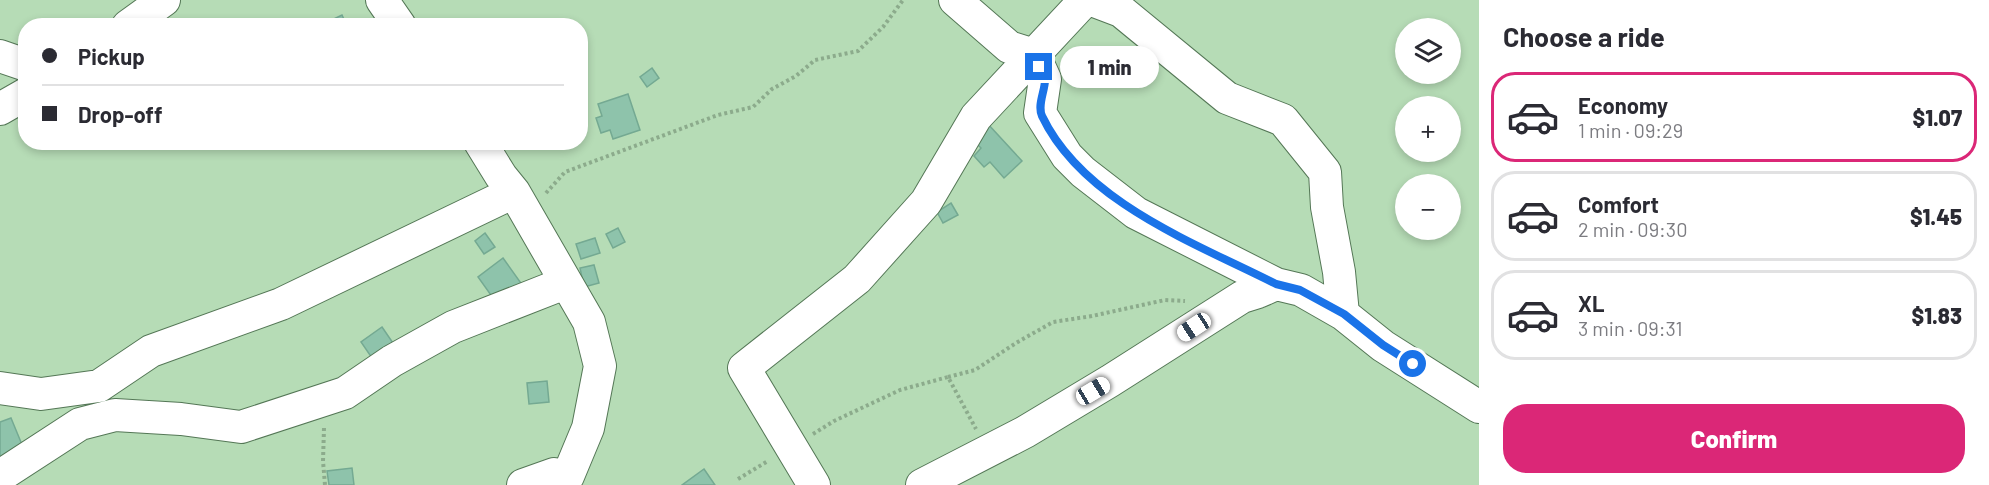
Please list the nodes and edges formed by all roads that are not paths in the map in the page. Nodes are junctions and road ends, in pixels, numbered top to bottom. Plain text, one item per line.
1 (164, 0) edge
2 (382, 0) edge
3 (955, 0) edge
4 (1085, 0) edge
5 (1092, 0) edge
6 (1122, 5) edge
7 (139, 18) edge
8 (394, 18) edge
9 (0, 56) edge
10 (1034, 56) junction
11 (18, 62) edge
12 (18, 99) edge
13 (0, 109) edge
14 (485, 150) edge
15 (514, 192) junction
16 (565, 283) junction
17 (1276, 284) junction
18 (1344, 314) junction
19 (0, 388) edge
20 (1479, 407) edge
21 (0, 476) edge
22 (523, 485) edge
23 (814, 485) edge
24 (922, 485) edge

1 - 7 street
2 - 8 street
3 - 10 street
4 - 10 street
5 - 6 street
6 - 18 street
9 - 11 street
10 - 17 street
10 - 23 street
12 - 13 street
14 - 15 street
15 - 16 street
15 - 19 street
16 - 21 street
16 - 22 street
17 - 18 street
17 - 24 street
18 - 20 street

